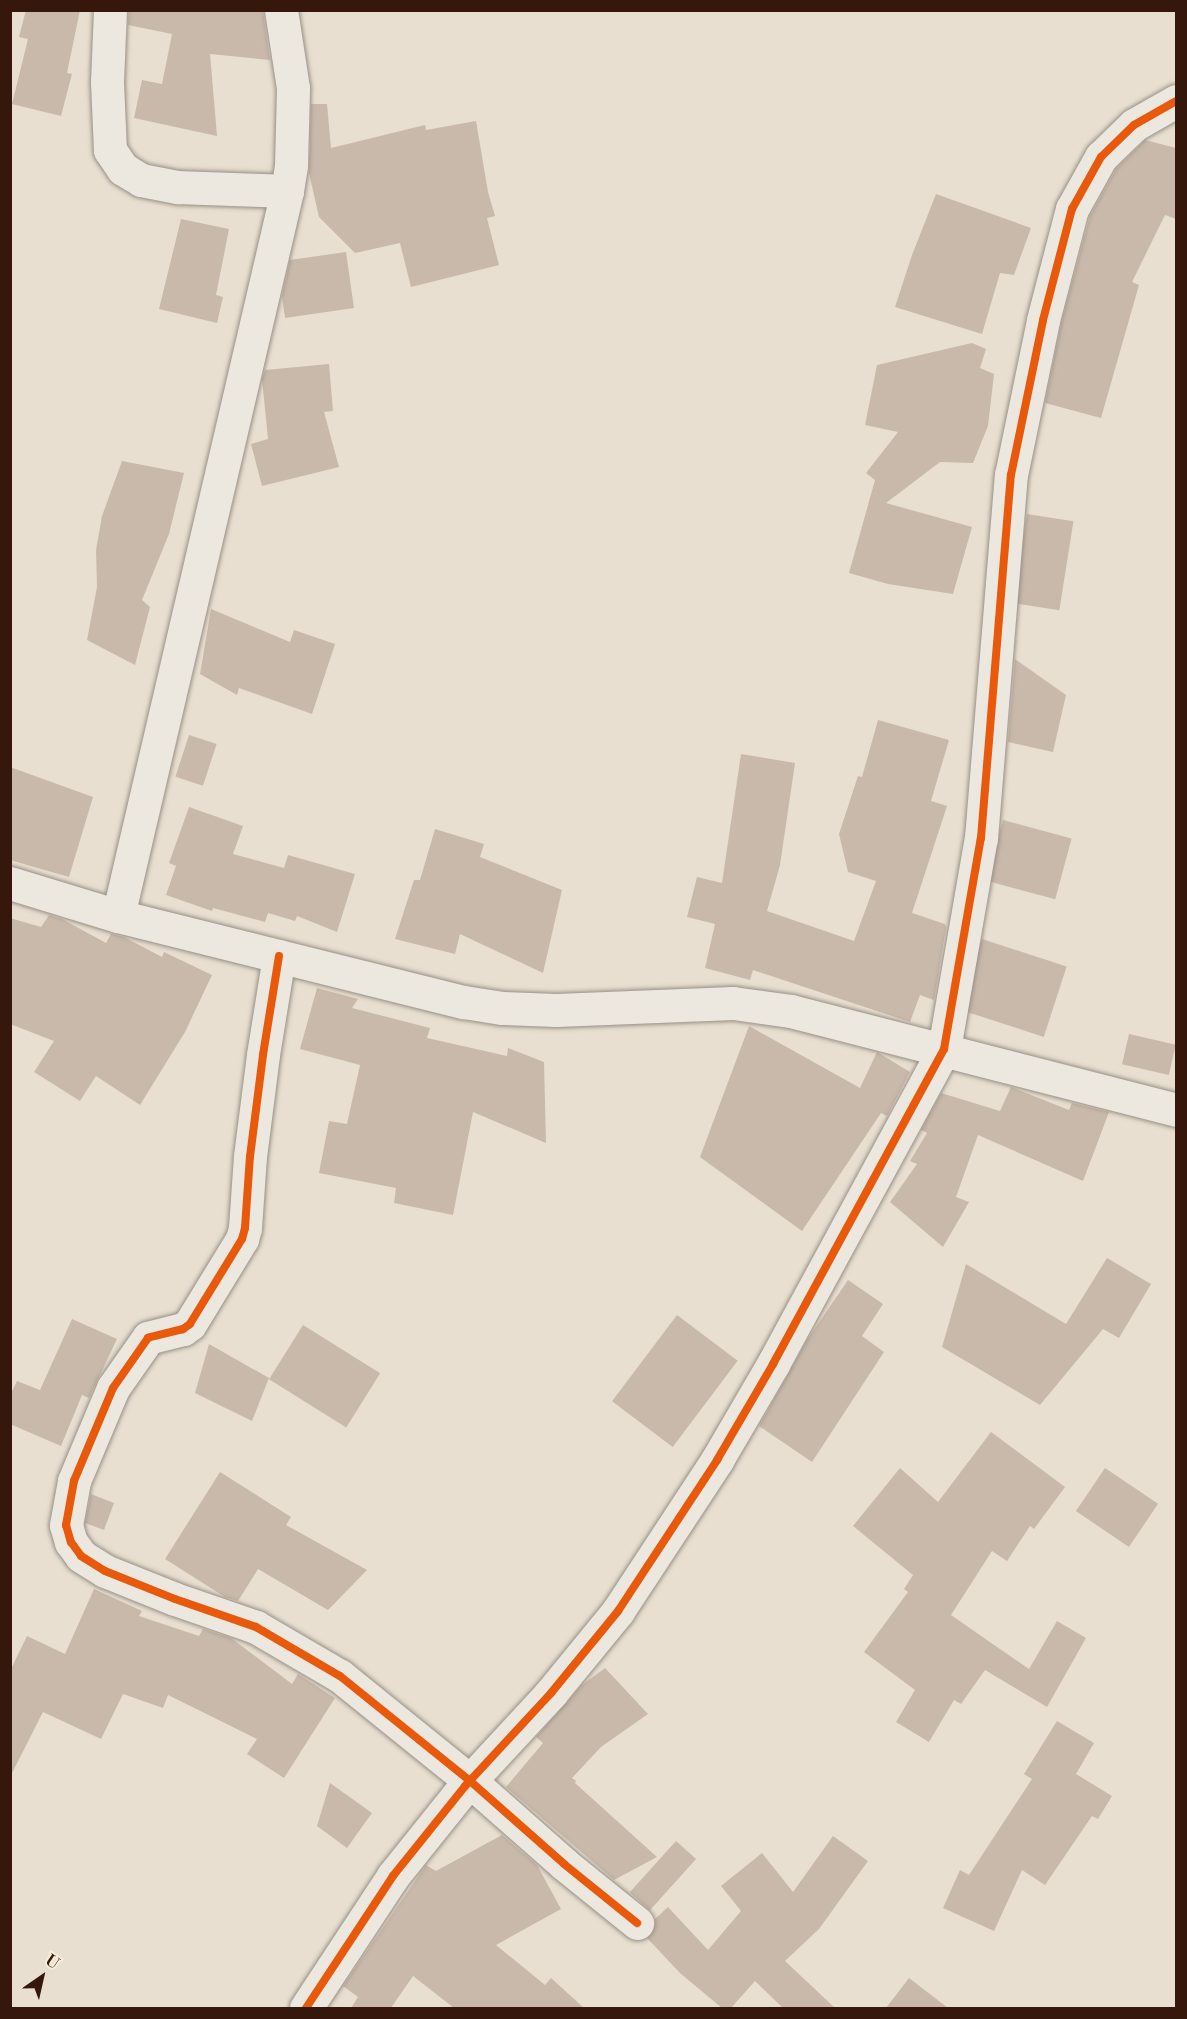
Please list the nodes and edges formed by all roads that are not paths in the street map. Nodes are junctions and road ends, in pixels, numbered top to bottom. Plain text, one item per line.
1 (110, 10) edge
2 (281, 10) edge
3 (1176, 101) edge
4 (287, 191) junction
5 (10, 883) edge
6 (118, 916) junction
7 (279, 956) junction
8 (944, 1049) junction
9 (1176, 1110) edge
10 (470, 1781) junction
11 (637, 1923) dead end
12 (306, 2008) edge

1 - 4 street
2 - 4 street
3 - 8 street
4 - 6 street
5 - 6 street
6 - 7 street
7 - 8 street
7 - 10 street
8 - 9 street
8 - 10 street
10 - 11 street
10 - 12 street

